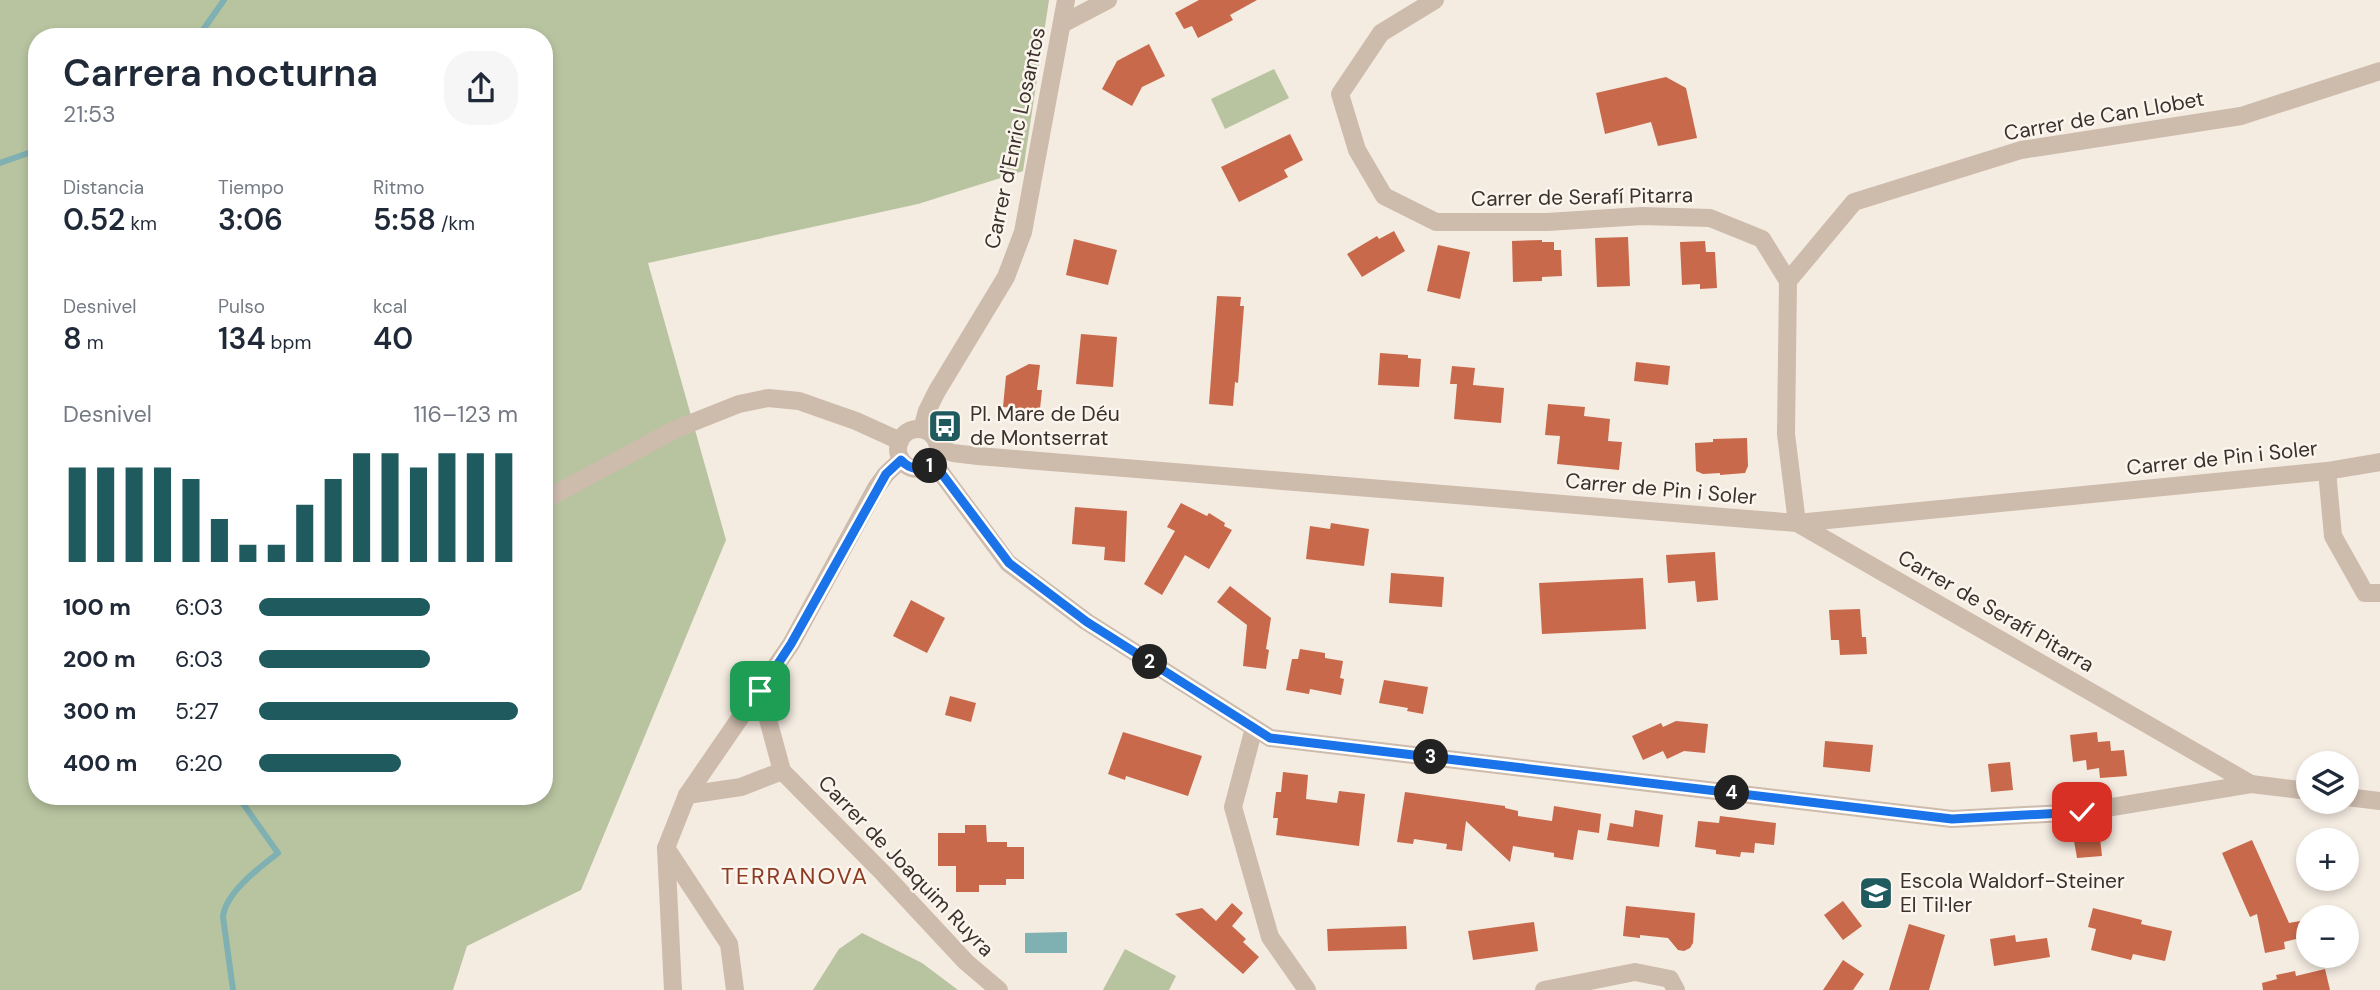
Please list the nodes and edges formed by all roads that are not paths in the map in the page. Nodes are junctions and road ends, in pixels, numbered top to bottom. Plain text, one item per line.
1 (1066, 0) edge
2 (1108, 0) edge
3 (1435, 0) edge
4 (1062, 24) junction
5 (2380, 71) edge
6 (1788, 281) junction
7 (922, 429) junction
8 (900, 440) junction
9 (936, 455) junction
10 (901, 460) junction
11 (2380, 461) edge
12 (2327, 471) junction
13 (553, 495) edge
14 (1797, 523) junction
15 (2380, 593) edge
16 (760, 691) junction
17 (1254, 728) junction
18 (782, 771) junction
19 (2251, 784) junction
20 (2296, 790) edge
21 (687, 795) junction
22 (2359, 798) edge
23 (2380, 801) edge
24 (666, 848) junction
25 (673, 990) edge
26 (735, 990) edge
27 (999, 990) edge
28 (1307, 990) edge
29 (1544, 990) edge
30 (1676, 990) edge

1 - 4 street, Carrer d'Enric Losantos
2 - 4 street
3 - 6 street, Carrer de Serafí Pitarra
4 - 7 street, Carrer d'Enric Losantos
5 - 6 street, Carrer de Can Llobet
6 - 14 street
7 - 8 street
7 - 9 street
8 - 10 street
8 - 13 street
9 - 10 street
9 - 14 street, Carrer de Pin i Soler
9 - 17 street
10 - 16 street
11 - 12 street, Carrer de Pin i Soler
12 - 14 street, Carrer de Pin i Soler
12 - 15 street
14 - 19 street, Carrer de Serafí Pitarra
16 - 18 street, Carrer de Joaquim Ruyra
16 - 21 street
17 - 19 street
17 - 28 street
18 - 21 street
18 - 27 street, Carrer de Joaquim Ruyra
19 - 20 street
21 - 24 street
22 - 23 street
24 - 25 street
24 - 26 street
29 - 30 street

